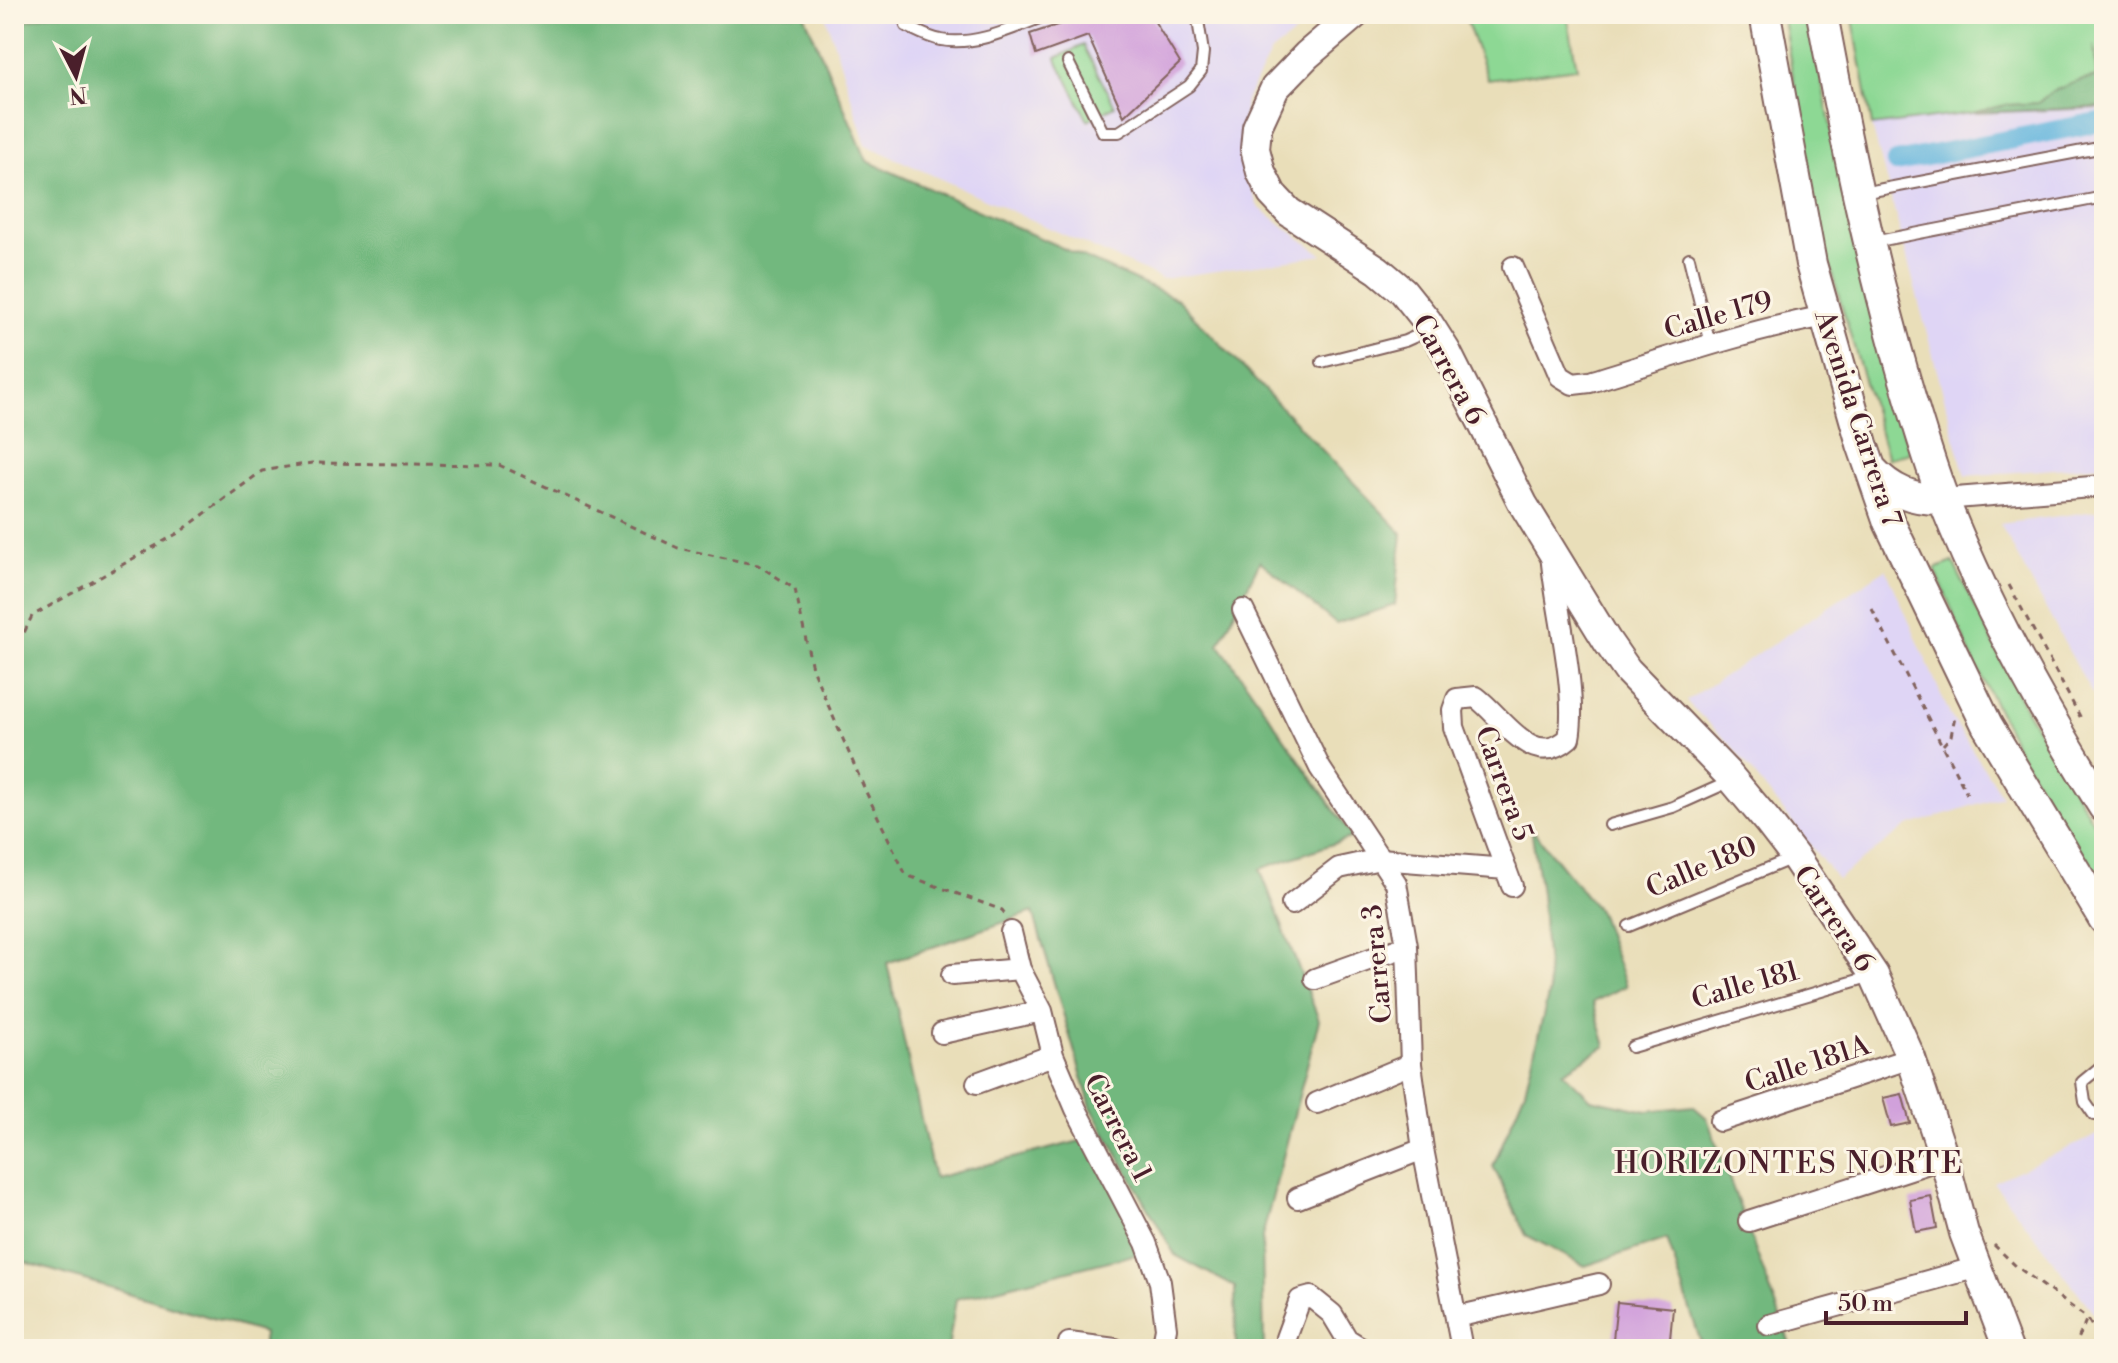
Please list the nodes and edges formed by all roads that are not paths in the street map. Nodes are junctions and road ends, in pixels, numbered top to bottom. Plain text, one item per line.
1 (1050, 14) edge
2 (1197, 14) edge
3 (1355, 14) edge
4 (1765, 14) edge
5 (1822, 14) edge
6 (906, 26) dead end
7 (1068, 62) dead end
8 (2104, 147) edge
9 (1856, 194) junction
10 (2104, 197) edge
11 (1867, 243) junction
12 (1689, 258) dead end
13 (1513, 267) dead end
14 (1826, 316) junction
15 (1432, 329) junction
16 (1710, 344) junction
17 (1322, 362) dead end
18 (1870, 469) junction
19 (2104, 486) edge
20 (1943, 499) junction
21 (1551, 549) junction
22 (1243, 610) dead end
23 (1457, 699) joint
24 (1733, 781) junction
25 (2104, 807) edge
26 (1610, 825) dead end
27 (1795, 857) junction
28 (1380, 859) junction
29 (1292, 904) dead end
30 (2104, 919) edge
31 (1629, 926) dead end
32 (1011, 932) road end
33 (1407, 946) junction
34 (1020, 969) junction
35 (952, 975) dead end
36 (1874, 975) junction
37 (1315, 979) dead end
38 (1042, 1011) junction
39 (942, 1033) dead end
40 (1632, 1047) dead end
41 (1053, 1055) junction
42 (1911, 1058) junction
43 (1411, 1064) junction
44 (2104, 1064) edge
45 (977, 1083) dead end
46 (1317, 1103) dead end
47 (2104, 1115) edge
48 (1720, 1121) dead end
49 (1423, 1149) junction
50 (1944, 1158) junction
51 (1298, 1198) dead end
52 (1749, 1221) dead end
53 (1978, 1267) junction
54 (1599, 1284) dead end
55 (1456, 1317) junction
56 (1769, 1325) dead end
57 (1069, 1343) dead end
58 (1115, 1349) edge
59 (1162, 1349) edge
60 (1286, 1349) edge
61 (1363, 1349) edge
62 (1462, 1349) edge
63 (2008, 1349) edge

1 - 6 lane
2 - 7 lane
3 - 15 street, Carrera 6
4 - 14 main road, Avenida Carrera 7
5 - 9 main road, Avenida Carrera 7
8 - 9 lane
9 - 11 main road, Avenida Carrera 7
10 - 11 lane
11 - 20 main road, Avenida Carrera 7
12 - 16 lane
13 - 16 street, Calle 179
14 - 16 street, Calle 179
14 - 18 main road, Avenida Carrera 7
15 - 17 lane
15 - 21 street, Carrera 6
18 - 20 main road
18 - 30 main road, Avenida Carrera 7
19 - 20 street
20 - 25 main road, Avenida Carrera 7
21 - 23 street, Carrera 6
21 - 24 street, Carrera 6
22 - 28 street, Carrera 3
23 - 28 street, Carrera 5
24 - 26 lane
24 - 27 street, Carrera 6
27 - 31 lane, Calle 180
27 - 36 street, Carrera 6
28 - 29 street
28 - 33 street, Carrera 3
32 - 34 street, Carrera 1
33 - 37 street
33 - 43 street, Carrera 3
34 - 35 street
34 - 38 street, Carrera 1
36 - 40 lane, Calle 181
36 - 42 street, Carrera 6
38 - 39 street
38 - 41 street, Carrera 1
41 - 45 street
41 - 59 street, Carrera 1
42 - 48 street, Calle 181A
42 - 50 street, Carrera 6
43 - 46 street
43 - 49 street, Carrera 3
44 - 47 lane
49 - 51 street
49 - 55 street, Carrera 3
50 - 52 street
50 - 53 street, Carrera 6
53 - 56 street
53 - 63 street, Carrera 6
54 - 55 street
55 - 62 street, Carrera 3
57 - 58 street
60 - 61 street

